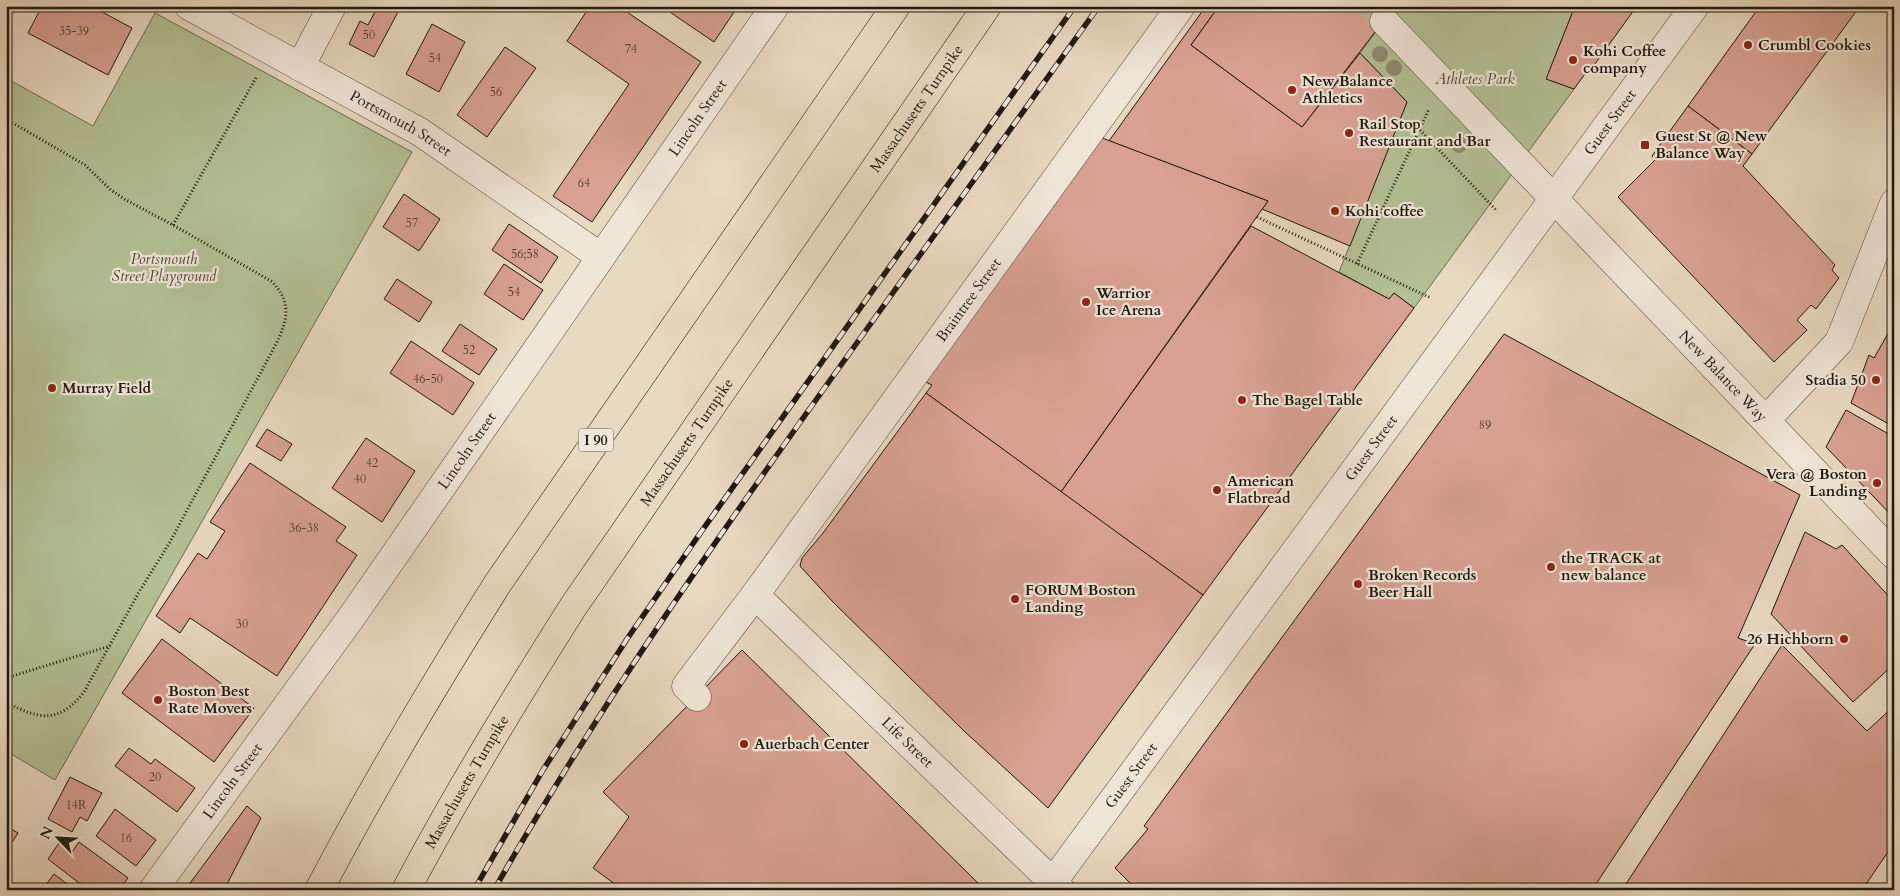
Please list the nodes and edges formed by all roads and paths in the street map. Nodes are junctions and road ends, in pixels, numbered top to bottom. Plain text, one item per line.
1 (190, 6) edge
2 (332, 6) edge
3 (775, 6) edge
4 (896, 6) edge
5 (987, 6) edge
6 (1181, 6) edge
7 (1695, 6) edge
8 (1384, 21) tunnel mouth
9 (300, 66) junction
10 (258, 75) dead end
11 (1442, 82) junction
12 (6, 119) edge
13 (1420, 130) junction
14 (1553, 198) junction
15 (1888, 198) edge
16 (1496, 210) dead end
17 (1257, 217) dead end
18 (173, 224) junction
19 (601, 257) junction
20 (1357, 264) junction
21 (1431, 298) dead end
22 (1766, 420) junction
23 (1894, 555) edge
24 (755, 595) junction
25 (111, 645) junction
26 (6, 678) edge
27 (697, 697) dead end
28 (6, 702) edge
29 (1053, 887) edge
30 (153, 890) edge
31 (319, 890) edge
32 (406, 890) edge

1 - 9 street, Portsmouth Street
2 - 9 street
3 - 19 street, Lincoln Street
4 - 31 highway, I 90
5 - 32 highway, Massachusetts Turnpike
6 - 24 street, Braintree Street
7 - 14 street, Guest Street
8 - 11 street, New Balance Way
9 - 19 street, Portsmouth Street
10 - 18 path
11 - 13 path
11 - 14 street, New Balance Way
12 - 18 path
13 - 16 path
13 - 20 path
14 - 22 street, New Balance Way
14 - 29 street, Guest Street
15 - 22 street
17 - 20 path
18 - 25 path
19 - 30 street, Lincoln Street
20 - 21 path
22 - 23 street, New Balance Way
24 - 27 street, Braintree Street
24 - 29 street, Life Street
25 - 26 path
25 - 28 path

